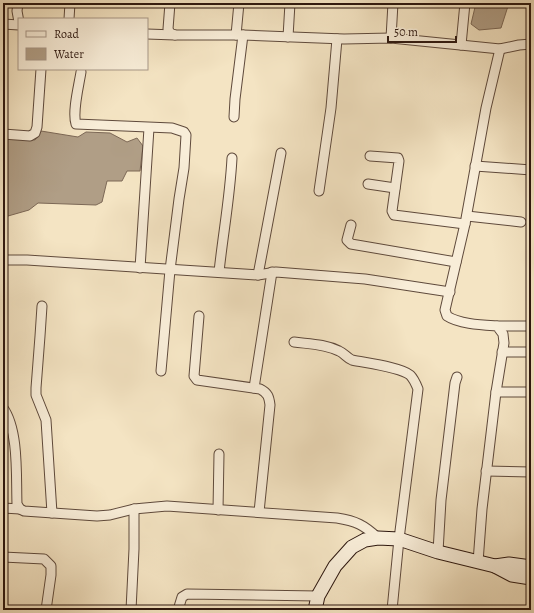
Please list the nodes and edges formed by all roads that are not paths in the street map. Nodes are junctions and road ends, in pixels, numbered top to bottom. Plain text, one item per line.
1 (18, 3) edge
2 (70, 3) edge
3 (170, 3) edge
4 (239, 3) edge
5 (290, 3) edge
6 (393, 3) edge
7 (465, 3) edge
8 (18, 18) edge
9 (69, 18) edge
10 (3, 24) edge
11 (18, 25) edge
12 (148, 34) edge
13 (175, 35) junction
14 (240, 35) junction
15 (288, 37) junction
16 (391, 38) junction
17 (337, 39) junction
18 (531, 44) edge
19 (461, 45) junction
20 (500, 49) junction
21 (41, 70) edge
22 (81, 72) dead end
23 (234, 117) dead end
24 (149, 128) junction
25 (3, 134) edge
26 (281, 153) dead end
27 (370, 156) dead end
28 (232, 158) dead end
29 (475, 166) junction
30 (531, 170) edge
31 (368, 184) dead end
32 (395, 188) junction
33 (319, 191) dead end
34 (466, 220) junction
35 (521, 222) dead end
36 (350, 225) dead end
37 (3, 260) edge
38 (456, 262) junction
39 (140, 268) junction
40 (170, 270) junction
41 (219, 272) junction
42 (272, 272) junction
43 (258, 275) junction
44 (450, 292) junction
45 (42, 306) dead end
46 (199, 316) dead end
47 (497, 326) junction
48 (531, 326) edge
49 (294, 342) dead end
50 (502, 352) junction
51 (531, 352) edge
52 (161, 370) dead end
53 (457, 377) dead end
54 (254, 388) junction
55 (496, 392) junction
56 (531, 392) edge
57 (3, 408) edge
58 (219, 454) dead end
59 (486, 471) junction
60 (531, 472) edge
61 (3, 508) edge
62 (20, 509) junction
63 (134, 509) junction
64 (218, 510) junction
65 (259, 512) junction
66 (52, 513) junction
67 (378, 538) junction
68 (399, 539) junction
69 (438, 552) junction
70 (3, 557) edge
71 (478, 562) junction
72 (495, 566) junction
73 (531, 567) edge
74 (531, 578) edge
75 (318, 596) junction
76 (46, 610) edge
77 (131, 610) edge
78 (178, 610) edge
79 (315, 610) edge
80 (392, 610) edge

1 - 8 street
2 - 9 street
3 - 13 street
4 - 14 street
5 - 15 street
6 - 16 street
7 - 19 street
10 - 11 street
12 - 13 street
13 - 14 street
14 - 15 street
14 - 23 street
15 - 17 street
16 - 17 street
16 - 19 street
17 - 33 street
18 - 20 street
19 - 20 street
20 - 29 street
21 - 25 street
22 - 24 street
24 - 39 street
24 - 40 street
26 - 43 street
27 - 32 street
28 - 41 street
29 - 30 street
29 - 34 street
31 - 32 street
32 - 34 street
34 - 35 street
34 - 38 street
36 - 38 street
37 - 39 street
38 - 44 street
39 - 40 street
40 - 41 street
40 - 52 street
41 - 43 street
42 - 43 street
42 - 44 street
42 - 54 street
44 - 47 street
45 - 66 street
46 - 54 street
47 - 48 street
47 - 50 street
49 - 68 street
50 - 51 street
50 - 55 street
53 - 69 street
54 - 65 street
55 - 56 street
55 - 59 street
57 - 62 street
58 - 64 street
59 - 60 street
59 - 71 street
61 - 62 street
62 - 66 street
63 - 64 street
63 - 66 street
63 - 77 street
64 - 65 street
65 - 67 street
67 - 68 main road
67 - 75 main road
68 - 69 main road
68 - 80 street
69 - 71 main road
70 - 76 street
71 - 72 main road
72 - 73 main road
72 - 74 main road
75 - 78 street
75 - 79 main road

